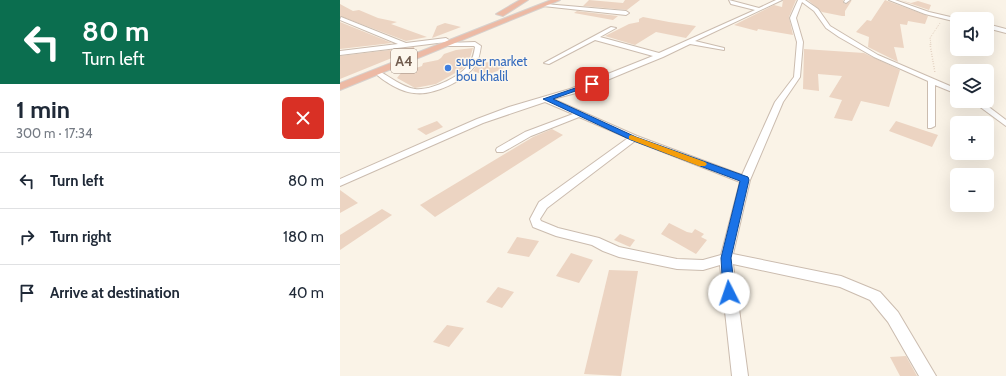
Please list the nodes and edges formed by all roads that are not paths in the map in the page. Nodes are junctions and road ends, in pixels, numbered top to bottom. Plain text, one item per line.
1 (525, 0) edge
2 (557, 0) edge
3 (731, 0) edge
4 (780, 0) edge
5 (801, 0) edge
6 (891, 0) edge
7 (515, 6) junction
8 (541, 6) junction
9 (759, 9) junction
10 (626, 13) dead end
11 (341, 19) dead end
12 (950, 19) edge
13 (613, 28) dead end
14 (994, 28) edge
15 (1006, 31) edge
16 (596, 38) junction
17 (447, 42) junction
18 (690, 42) junction
19 (407, 45) junction
20 (722, 49) dead end
21 (340, 53) edge
22 (661, 56) junction
23 (547, 63) dead end
24 (377, 72) junction
25 (931, 80) junction
26 (340, 82) edge
27 (340, 87) edge
28 (950, 88) edge
29 (546, 99) junction
30 (985, 108) edge
31 (579, 114) junction
32 (1006, 124) edge
33 (931, 126) dead end
34 (634, 138) junction
35 (500, 150) dead end
36 (745, 180) junction
37 (340, 183) edge
38 (726, 258) junction
39 (740, 376) edge
40 (928, 376) edge

1 - 7 highway, A4
2 - 8 highway, A4
3 - 9 street
4 - 9 street
5 - 25 street
5 - 36 street
6 - 12 street
7 - 8 highway
7 - 17 highway, A4
8 - 10 street
8 - 17 highway, A4
9 - 18 street
11 - 19 street
13 - 16 street
14 - 15 street
16 - 22 street
16 - 23 street
17 - 19 street
17 - 24 highway, A4
17 - 24 street
17 - 26 highway, A4
18 - 20 street
18 - 22 street
19 - 21 street
22 - 29 street
24 - 27 highway, A4
25 - 28 street
25 - 33 street
29 - 31 street
29 - 37 street
30 - 32 street
31 - 34 street
31 - 35 street
34 - 36 street
34 - 38 street
36 - 38 street
38 - 39 street
38 - 40 street

